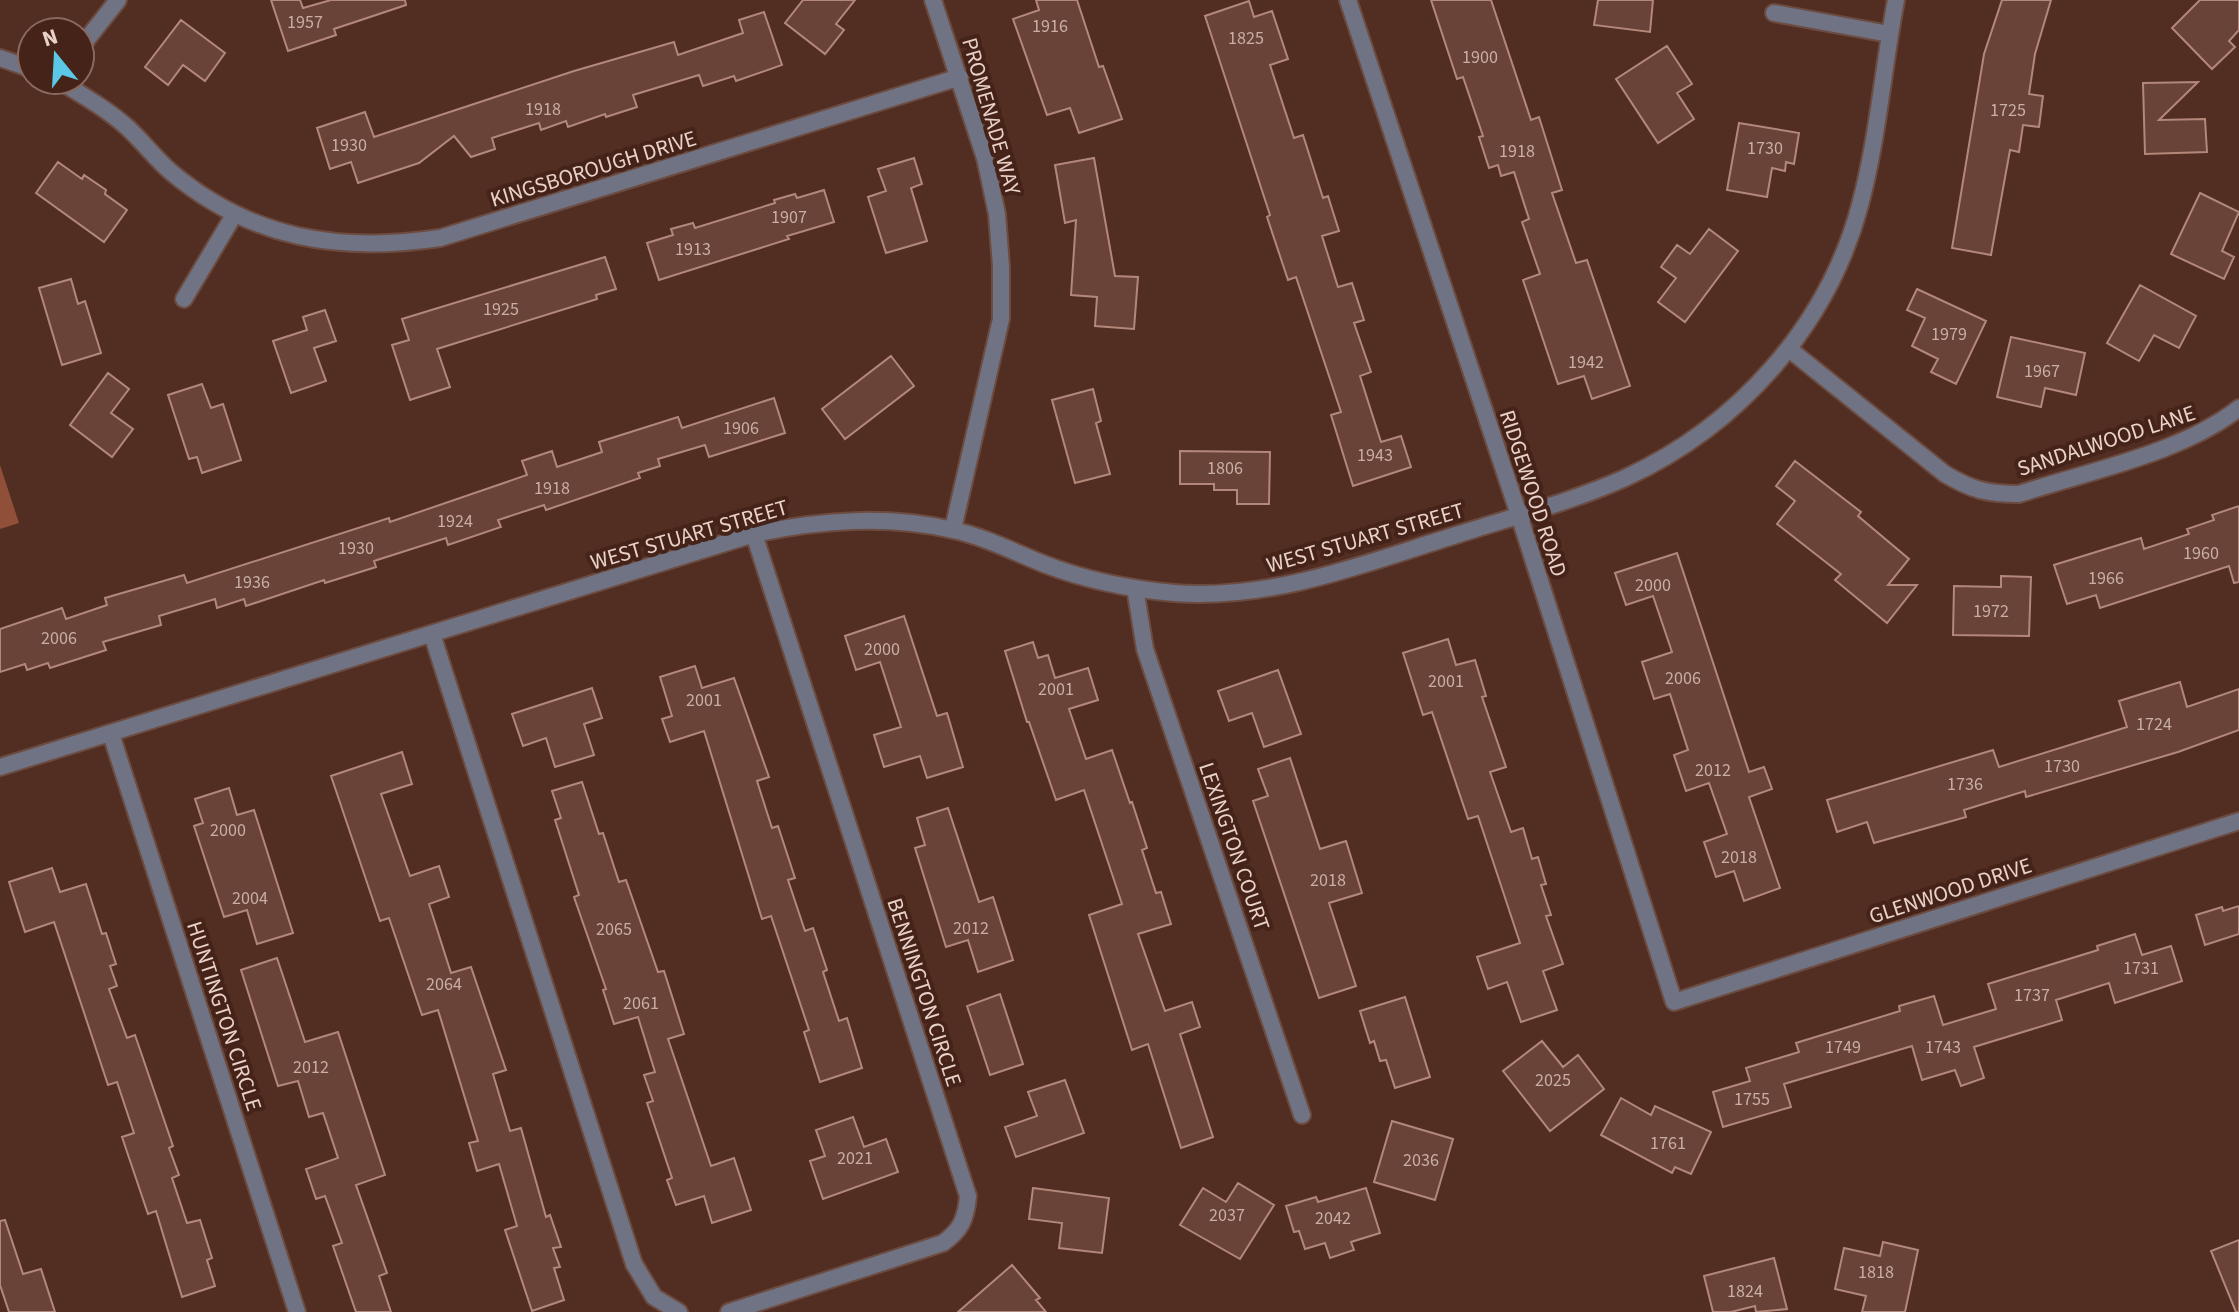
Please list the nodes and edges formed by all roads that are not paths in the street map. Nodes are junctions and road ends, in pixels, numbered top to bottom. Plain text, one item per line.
1 (118, 0) edge
2 (933, 0) edge
3 (1348, 0) edge
4 (1896, 0) edge
5 (1774, 13) dead end
6 (96, 28) edge
7 (1889, 34) junction
8 (960, 77) junction
9 (84, 96) edge
10 (234, 215) junction
11 (184, 299) dead end
12 (1789, 349) junction
13 (2239, 408) edge
14 (1519, 515) junction
15 (953, 529) junction
16 (754, 534) junction
17 (1135, 588) junction
18 (432, 634) junction
19 (111, 734) junction
20 (0, 767) edge
21 (2239, 821) edge
22 (1674, 1002) joint
23 (1302, 1115) dead end
24 (297, 1312) edge
25 (679, 1312) edge
26 (729, 1312) edge

1 - 6 street
2 - 8 street, PROMENADE WAY
3 - 14 street, RIDGEWOOD ROAD
4 - 7 street, WEST STUART STREET
5 - 7 street
7 - 12 street, WEST STUART STREET
8 - 10 street, KINGSBOROUGH DRIVE
8 - 15 street, PROMENADE WAY
9 - 10 street, KINGSBOROUGH DRIVE
10 - 11 street
12 - 13 street, SANDALWOOD LANE
12 - 14 street, WEST STUART STREET
14 - 17 street, WEST STUART STREET
14 - 22 street, RIDGEWOOD ROAD
15 - 16 street, WEST STUART STREET
15 - 17 street, WEST STUART STREET
16 - 18 street, WEST STUART STREET
16 - 26 street, BENNINGTON CIRCLE
17 - 23 street, LEXINGTON COURT
18 - 19 street, WEST STUART STREET
18 - 25 street
19 - 20 street, WEST STUART STREET
19 - 24 street, HUNTINGTON CIRCLE
21 - 22 street, GLENWOOD DRIVE

